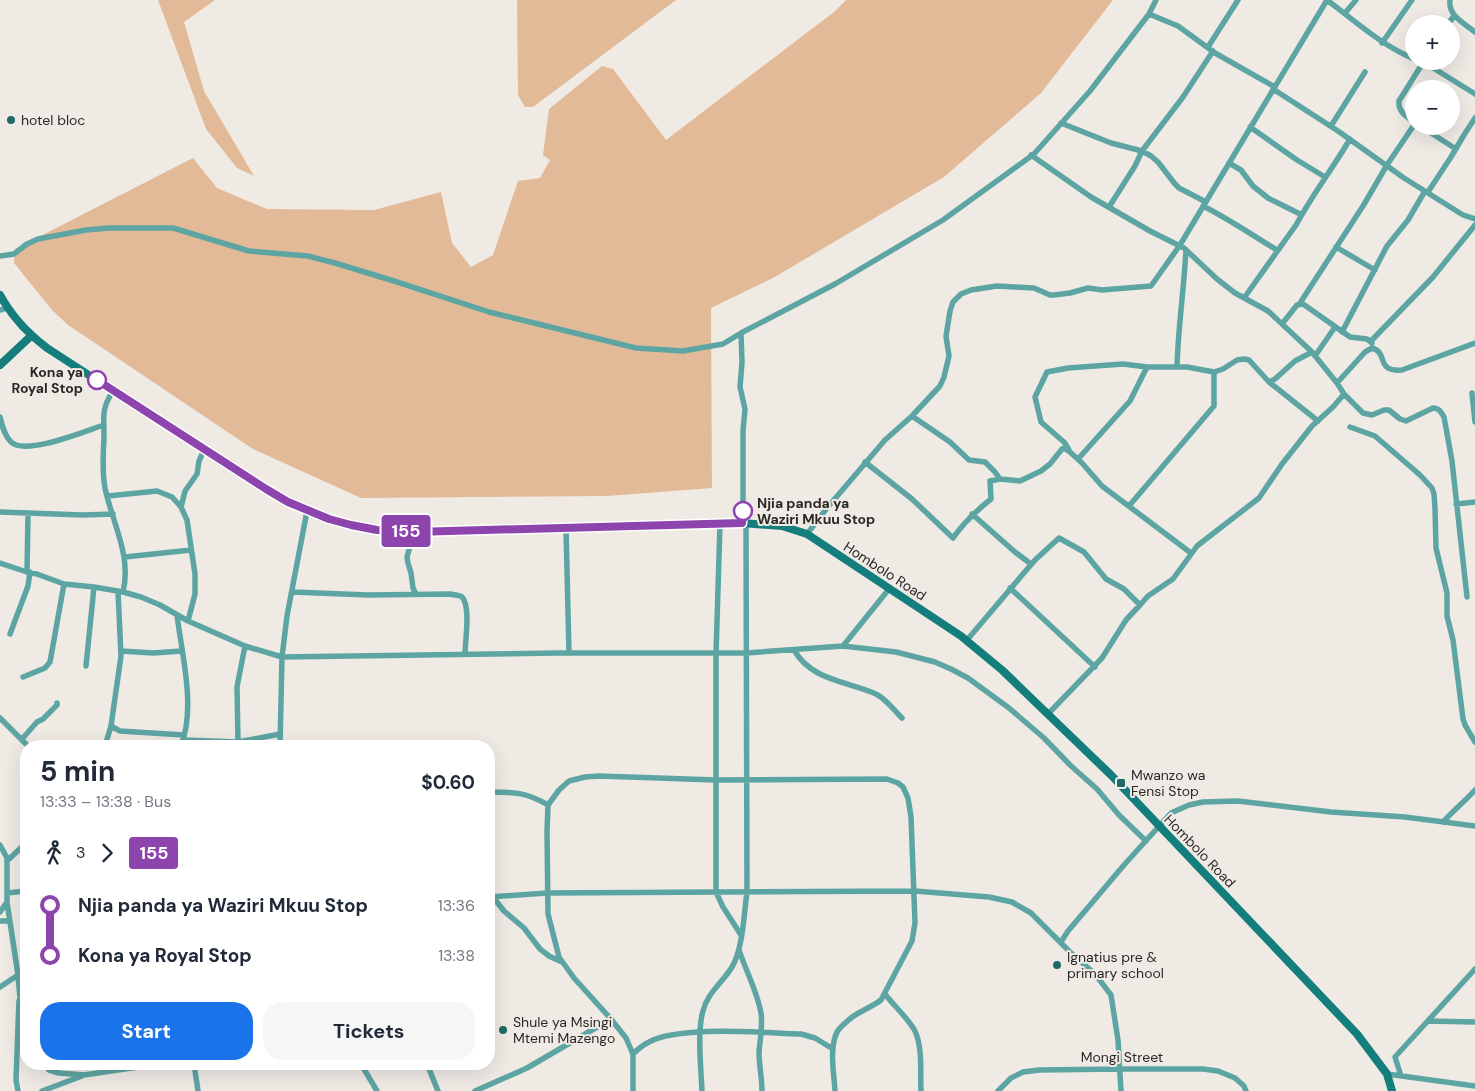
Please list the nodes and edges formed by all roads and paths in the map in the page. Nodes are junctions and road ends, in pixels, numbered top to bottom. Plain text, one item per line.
1 (1156, 0) edge
2 (1238, 0) edge
3 (1327, 0) edge
4 (1356, 0) edge
5 (1412, 0) edge
6 (1450, 0) edge
7 (1344, 13) junction
8 (1149, 14) junction
9 (1453, 15) edge
10 (1460, 21) edge
11 (1475, 32) edge
12 (1382, 43) junction
13 (1210, 49) junction
14 (1405, 54) edge
15 (1437, 70) edge
16 (1365, 72) dead end
17 (1274, 88) junction
18 (1405, 91) edge
19 (1475, 94) edge
20 (1405, 116) edge
21 (1475, 118) edge
22 (1061, 123) junction
23 (1331, 126) junction
24 (1250, 128) junction
25 (1407, 135) edge
26 (1434, 135) edge
27 (1350, 139) junction
28 (1456, 149) junction
29 (1142, 151) junction
30 (1032, 155) junction
31 (1229, 163) junction
32 (1387, 165) junction
33 (1326, 177) junction
34 (1426, 191) junction
35 (1205, 204) junction
36 (1109, 207) junction
37 (1300, 214) junction
38 (1475, 219) edge
39 (1475, 225) edge
40 (1180, 245) junction
41 (1336, 247) junction
42 (1186, 250) junction
43 (1277, 250) junction
44 (0, 256) edge
45 (1375, 270) junction
46 (0, 295) edge
47 (1244, 298) junction
48 (1300, 304) junction
49 (4, 309) edge
50 (1282, 324) junction
51 (1335, 327) junction
52 (741, 332) junction
53 (1342, 332) junction
54 (31, 336) junction
55 (1371, 342) junction
56 (1475, 343) edge
57 (1377, 349) junction
58 (1314, 354) junction
59 (0, 365) edge
60 (1147, 367) junction
61 (1177, 367) junction
62 (1214, 372) junction
63 (1269, 382) junction
64 (1337, 383) junction
65 (113, 391) junction
66 (1472, 393) dead end
67 (1344, 394) junction
68 (912, 416) junction
69 (0, 417) edge
70 (1318, 420) junction
71 (1475, 422) edge
72 (104, 425) junction
73 (1350, 428) dead end
74 (204, 450) junction
75 (1070, 452) junction
76 (1078, 459) junction
77 (865, 462) junction
78 (1000, 480) junction
79 (108, 496) junction
80 (1475, 502) edge
81 (1456, 504) junction
82 (1129, 506) junction
83 (182, 507) junction
84 (308, 511) junction
85 (0, 512) edge
86 (28, 513) junction
87 (112, 514) junction
88 (972, 514) junction
89 (720, 524) junction
90 (744, 524) junction
91 (566, 528) junction
92 (414, 532) junction
93 (807, 534) junction
94 (192, 550) junction
95 (1192, 553) junction
96 (125, 557) junction
97 (1031, 564) junction
98 (2, 565) edge
99 (28, 572) junction
100 (64, 584) junction
101 (94, 587) junction
102 (1010, 588) junction
103 (889, 589) junction
104 (120, 592) junction
105 (292, 592) junction
106 (416, 594) junction
107 (1467, 596) dead end
108 (1140, 605) junction
109 (177, 615) junction
110 (188, 621) junction
111 (10, 634) dead end
112 (967, 640) junction
113 (245, 646) junction
114 (843, 646) junction
115 (794, 650) junction
116 (121, 651) junction
117 (182, 651) junction
118 (569, 653) junction
119 (746, 653) junction
120 (465, 654) junction
121 (716, 654) junction
122 (282, 657) junction
123 (86, 666) dead end
124 (1094, 667) junction
125 (23, 677) dead end
126 (57, 703) dead end
127 (1048, 714) junction
128 (0, 718) edge
129 (902, 718) dead end
130 (111, 726) junction
131 (280, 734) junction
132 (184, 737) junction
133 (22, 739) joint
134 (107, 740) edge
135 (183, 740) edge
136 (216, 740) edge
137 (238, 740) edge
138 (248, 740) edge
139 (280, 740) edge
140 (1475, 742) edge
141 (746, 779) junction
142 (716, 780) junction
143 (1475, 790) edge
144 (495, 792) edge
145 (548, 805) junction
146 (1443, 822) junction
147 (1159, 826) junction
148 (1475, 826) edge
149 (1146, 841) junction
150 (0, 845) edge
151 (20, 849) edge
152 (8, 861) junction
153 (915, 891) junction
154 (20, 892) edge
155 (547, 892) junction
156 (716, 892) junction
157 (747, 892) junction
158 (7, 893) junction
159 (495, 897) edge
160 (495, 901) edge
161 (7, 902) junction
162 (0, 912) edge
163 (0, 921) edge
164 (9, 921) junction
165 (741, 935) junction
166 (1061, 942) junction
167 (738, 947) junction
168 (562, 962) junction
169 (1475, 969) edge
170 (18, 975) junction
171 (0, 987) edge
172 (884, 994) junction
173 (20, 998) joint
174 (611, 1019) junction
175 (1428, 1020) junction
176 (1475, 1022) edge
177 (701, 1032) junction
178 (762, 1033) junction
179 (833, 1049) junction
180 (633, 1054) junction
181 (1120, 1069) junction
182 (49, 1070) edge
183 (124, 1070) edge
184 (195, 1070) edge
185 (365, 1070) edge
186 (429, 1070) edge
187 (1387, 1074) junction
188 (84, 1075) junction
189 (1401, 1076) junction
190 (1475, 1086) edge
191 (1461, 1088) edge
192 (18, 1091) edge
193 (42, 1091) edge
194 (198, 1091) edge
195 (377, 1091) edge
196 (438, 1091) edge
197 (475, 1091) edge
198 (634, 1091) edge
199 (702, 1091) edge
200 (762, 1091) edge
201 (835, 1091) edge
202 (921, 1091) edge
203 (998, 1091) edge
204 (1121, 1091) edge
205 (1246, 1091) edge
206 (1392, 1091) edge

1 - 8 street
2 - 13 street
3 - 7 street
3 - 17 street
4 - 7 street
5 - 12 street
6 - 9 street
7 - 12 street
8 - 13 street
8 - 22 street
10 - 11 street
12 - 14 street
13 - 17 street
13 - 29 street
15 - 19 street
16 - 23 street
17 - 23 street
17 - 24 street
18 - 20 street
21 - 28 street
22 - 29 street
22 - 30 street
23 - 27 street
24 - 31 street
24 - 33 street
25 - 32 street
26 - 28 street
27 - 32 street
27 - 33 street
28 - 34 street
29 - 35 street
29 - 36 street
30 - 36 street
30 - 52 street
31 - 35 street
31 - 37 street
32 - 34 street
32 - 41 street
33 - 37 street
34 - 38 street
34 - 45 street
35 - 40 street
35 - 43 street
36 - 40 street
37 - 43 street
39 - 55 street
40 - 42 street
40 - 68 street
41 - 45 street
41 - 48 street
42 - 47 street
42 - 61 street
43 - 47 street
44 - 52 street
45 - 53 street
46 - 49 street, Hombolo Road
47 - 50 street
48 - 50 street
48 - 51 street
49 - 54 street, Hombolo Road
50 - 58 street
51 - 53 street
51 - 58 street
52 - 90 street
53 - 55 street
54 - 59 street
54 - 65 street, Hombolo Road
55 - 57 street
56 - 57 street
57 - 64 street
58 - 63 street
58 - 64 street
60 - 61 street
60 - 75 street
60 - 76 street
61 - 62 street
62 - 63 street
62 - 82 street
63 - 70 street
64 - 67 street
65 - 72 street
65 - 74 street, Hombolo Road
66 - 71 street
67 - 70 street
67 - 81 street
68 - 77 street
68 - 78 street
69 - 72 street
70 - 95 street
72 - 79 street
73 - 140 street
74 - 83 street
74 - 84 street, Hombolo Road
75 - 76 street
75 - 78 street
76 - 82 street
77 - 88 street
77 - 93 street
78 - 88 street
79 - 83 street
79 - 87 street
80 - 81 street
81 - 107 street
82 - 95 street
83 - 94 street
84 - 92 street, Hombolo Road
84 - 105 street
85 - 86 street
86 - 87 street
86 - 99 street
87 - 96 street
88 - 97 street
89 - 90 street, Hombolo Road
89 - 91 street, Hombolo Road
89 - 121 street
90 - 93 street, Hombolo Road
90 - 119 street
91 - 92 street, Hombolo Road
91 - 118 street
92 - 106 street
93 - 103 street, Hombolo Road
94 - 96 street
94 - 110 street
95 - 108 street
96 - 104 street
97 - 102 street
97 - 108 street
98 - 99 street
99 - 100 street
99 - 111 street
100 - 101 street
100 - 125 street
101 - 104 street
101 - 123 street
102 - 112 street
102 - 124 street
103 - 112 street, Hombolo Road
103 - 114 street
104 - 109 street
104 - 116 street
105 - 106 street
105 - 122 street
106 - 120 street
108 - 124 street
109 - 110 street
109 - 117 street
110 - 113 street
112 - 127 street, Hombolo Road
113 - 122 street
113 - 137 street
114 - 115 street
114 - 149 street
115 - 119 street
115 - 129 street
116 - 117 street
116 - 130 street
117 - 132 street
118 - 120 street
118 - 121 street
119 - 121 street
119 - 141 street
120 - 122 street
121 - 142 street
122 - 131 street
124 - 127 street
126 - 133 street
127 - 147 street, Hombolo Road
128 - 133 street
130 - 132 street
130 - 134 street
131 - 138 street
131 - 139 street
132 - 135 street
132 - 136 street
141 - 142 street
141 - 153 street
141 - 157 street
142 - 145 street
142 - 156 street
143 - 146 street
144 - 145 street
145 - 155 street
146 - 147 street
146 - 148 street
147 - 149 street
147 - 187 street, Hombolo Road
149 - 166 street
150 - 152 street
151 - 152 street
152 - 158 street
153 - 157 street
153 - 166 street
153 - 172 street
154 - 158 street
155 - 156 street
155 - 159 street
155 - 168 street
156 - 157 street
156 - 165 street
157 - 165 street
158 - 161 street
160 - 168 street
161 - 162 street
161 - 164 street
163 - 164 street
164 - 170 street
165 - 167 street
166 - 181 street
167 - 177 street
167 - 178 street
168 - 174 street
169 - 175 street
170 - 171 street
170 - 173 street
172 - 179 street
172 - 202 street
173 - 192 street
174 - 180 street
174 - 197 street
175 - 176 street
175 - 189 street
177 - 178 street
177 - 180 street
177 - 199 street
178 - 179 street
178 - 200 street
179 - 201 street
180 - 198 street
181 - 203 street, Mongi Street
181 - 204 street
181 - 205 street, Mongi Street
182 - 188 street
183 - 188 street
184 - 194 street
185 - 195 street
186 - 196 street
187 - 189 street
187 - 206 street, Hombolo Road
188 - 193 street
189 - 191 street
190 - 191 street

